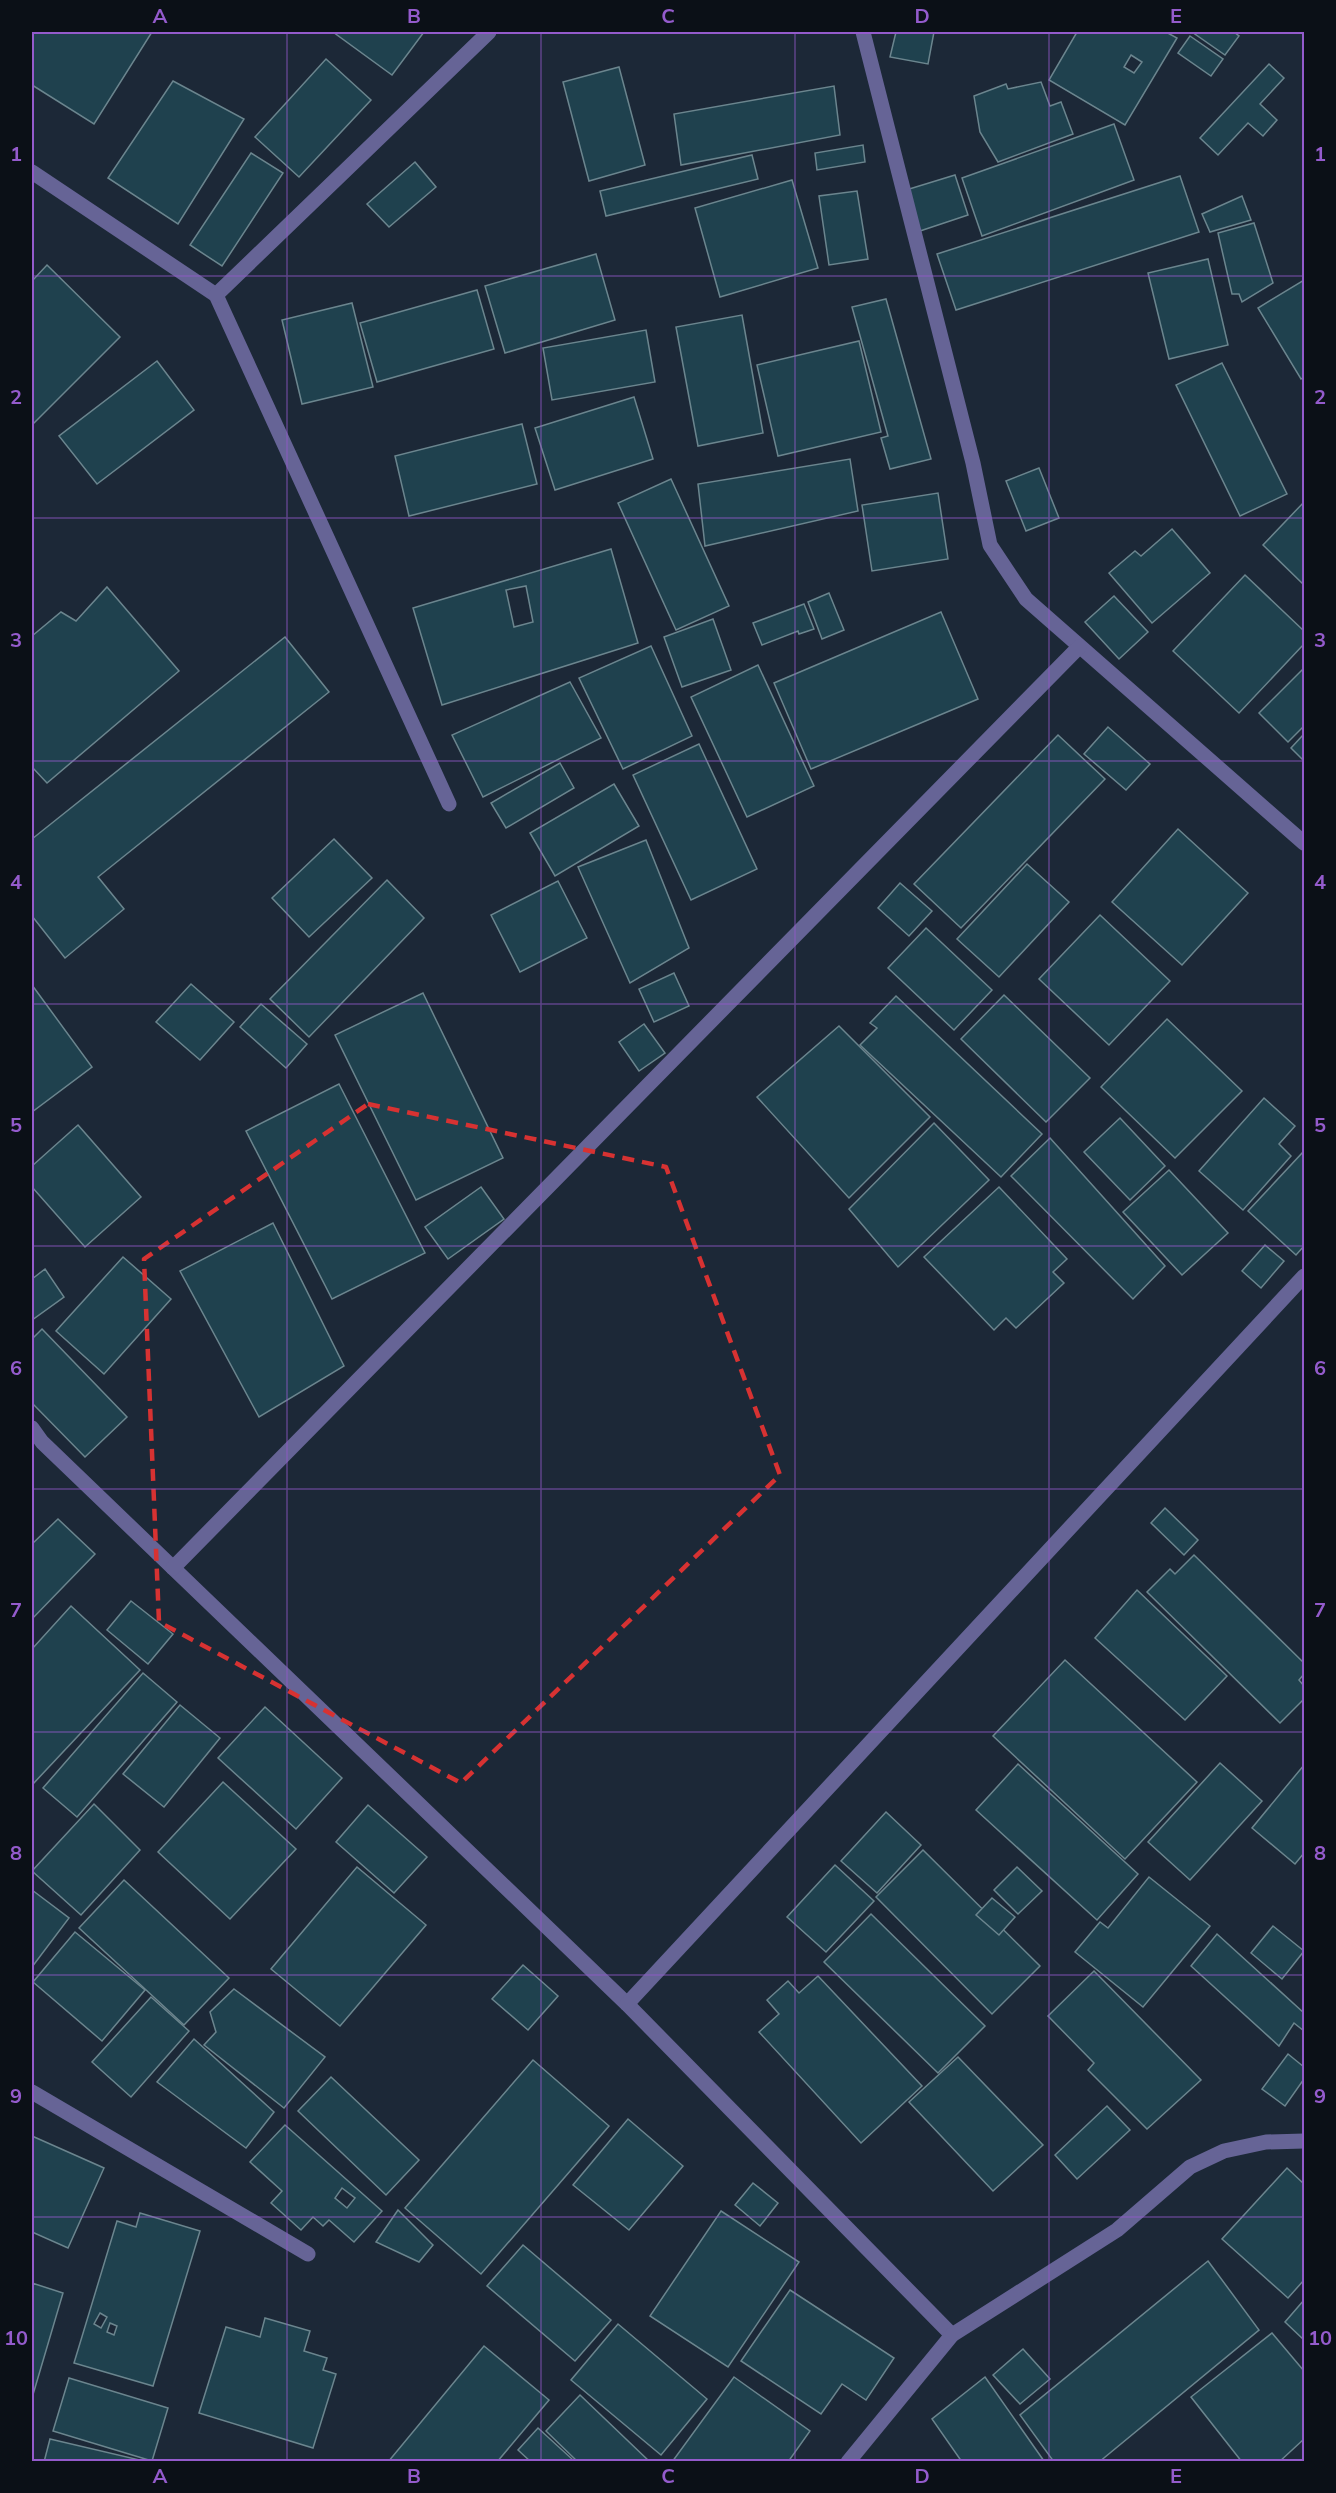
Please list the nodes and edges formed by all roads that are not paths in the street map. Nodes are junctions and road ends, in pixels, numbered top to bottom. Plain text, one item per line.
1 (489, 32) edge
2 (863, 32) edge
3 (32, 172) edge
4 (216, 295) junction
5 (1080, 647) junction
6 (449, 804) dead end
7 (1305, 843) edge
8 (1305, 1276) edge
9 (32, 1428) edge
10 (37, 1448) edge
11 (173, 1568) junction
12 (627, 2004) junction
13 (32, 2092) edge
14 (1305, 2141) edge
15 (308, 2254) dead end
16 (952, 2335) junction
17 (848, 2462) edge

1 - 4 street
2 - 5 street
3 - 4 street
4 - 6 street
5 - 7 street
5 - 11 street
8 - 12 street
9 - 10 street
10 - 11 street
11 - 12 street
12 - 16 street
13 - 15 street
14 - 16 street
16 - 17 street

